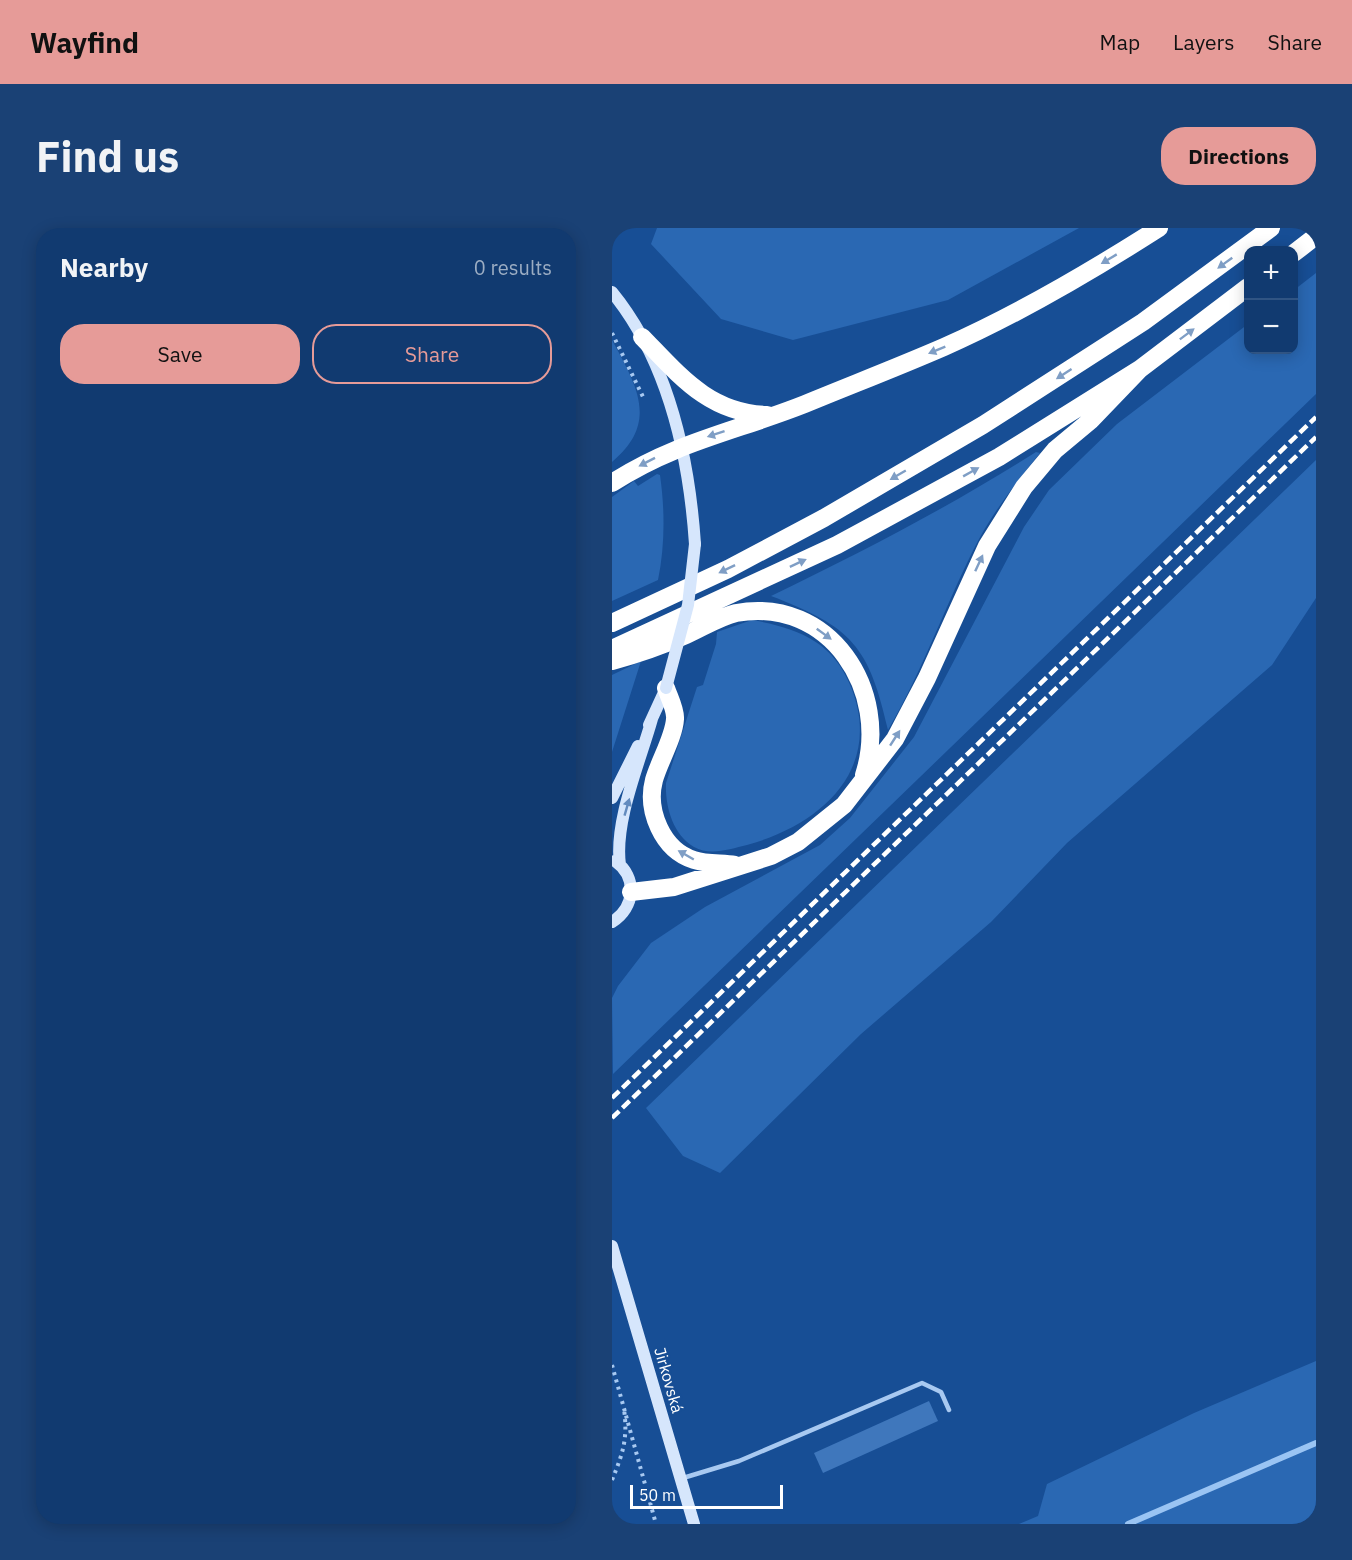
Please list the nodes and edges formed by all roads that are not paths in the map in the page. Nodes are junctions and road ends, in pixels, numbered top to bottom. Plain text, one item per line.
1 (1159, 228) edge
2 (1271, 228) edge
3 (1316, 236) edge
4 (1298, 249) edge
5 (1244, 290) edge
6 (612, 292) edge
7 (642, 337) junction
8 (1140, 369) junction
9 (775, 416) junction
10 (683, 445) junction
11 (612, 483) edge
12 (612, 623) edge
13 (612, 649) edge
14 (612, 661) edge
15 (666, 688) junction
16 (652, 719) junction
17 (860, 786) junction
18 (612, 798) edge
19 (616, 862) edge
20 (743, 866) junction
21 (631, 892) junction
22 (614, 922) edge
23 (612, 1246) edge
24 (949, 1410) dead end
25 (680, 1478) junction
26 (694, 1524) edge

1 -> 9 highway
2 -> 12 highway
3 - 4 highway
8 -> 5 highway
6 - 7 main road
7 - 9 highway
7 - 10 main road
13 -> 8 highway
17 -> 8 highway
9 -> 10 highway
10 -> 11 highway
10 - 15 main road, bridge
14 -> 17 highway
15 - 16 main road
20 -> 15 highway
16 - 18 main road
19 -> 16 main road
17 - 20 highway
19 - 21 main road
20 - 21 highway
21 - 22 main road
23 - 25 main road, Jirkovská
24 - 25 lane
25 - 26 main road, Jirkovská

